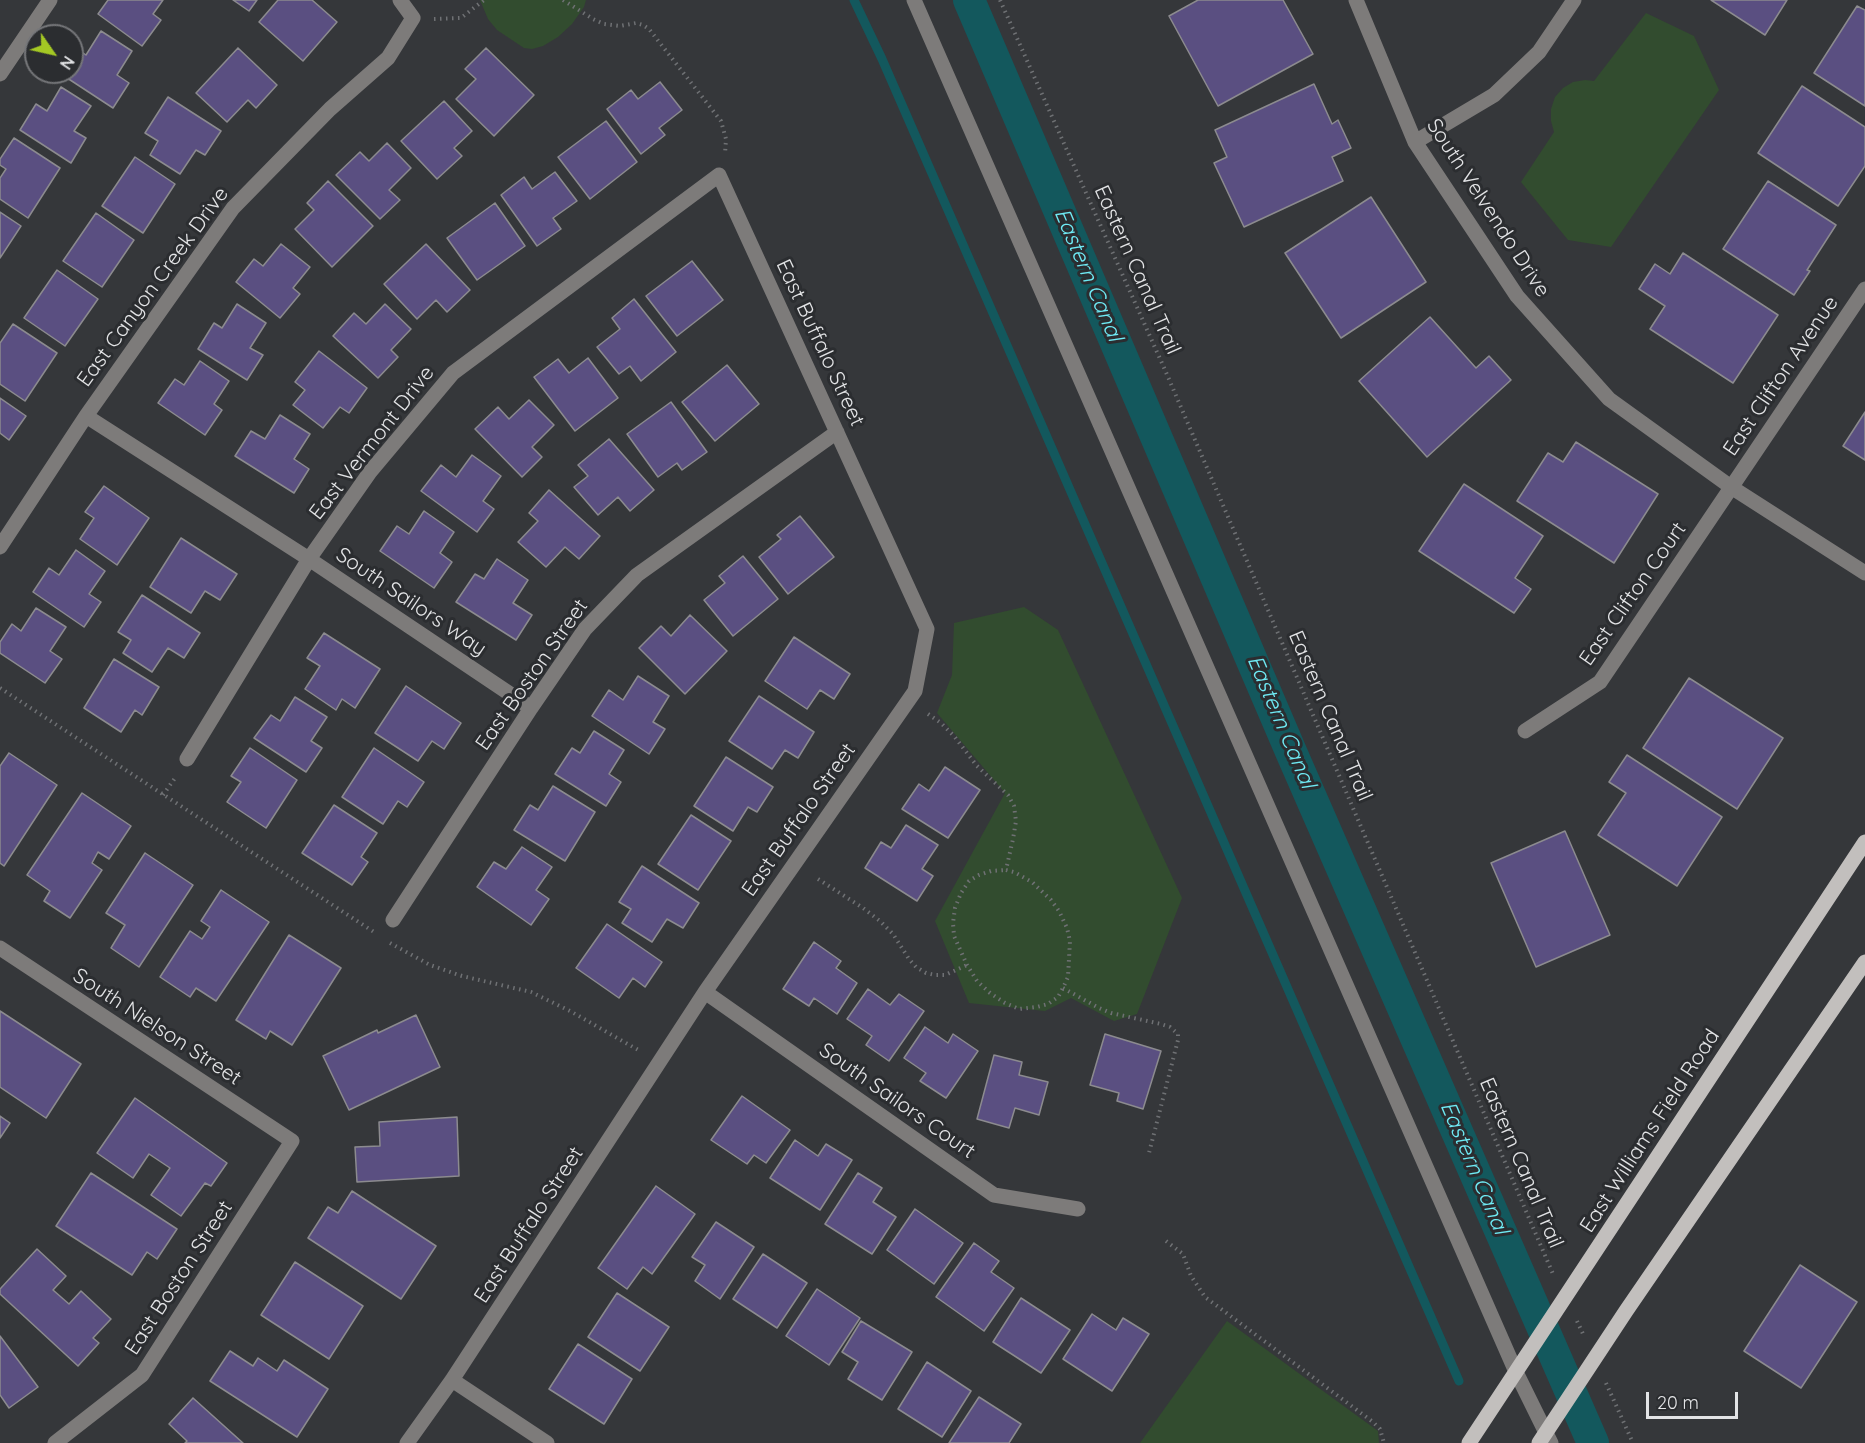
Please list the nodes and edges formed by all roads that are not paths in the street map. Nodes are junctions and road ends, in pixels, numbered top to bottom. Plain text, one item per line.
1 (50, 0) edge
2 (400, 0) edge
3 (914, 0) edge
4 (1356, 0) edge
5 (1574, 0) edge
6 (0, 74) edge
7 (1415, 142) junction
8 (719, 175) joint
9 (1865, 289) edge
10 (86, 416) junction
11 (837, 432) junction
12 (1731, 487) junction
13 (0, 547) edge
14 (309, 559) junction
15 (1865, 573) edge
16 (531, 708) junction
17 (1525, 731) dead end
18 (187, 759) dead end
19 (1865, 842) edge
20 (393, 920) dead end
21 (0, 948) edge
22 (1865, 962) edge
23 (705, 992) junction
24 (292, 1141) joint
25 (1078, 1209) dead end
26 (1516, 1372) junction
27 (452, 1380) junction
28 (1546, 1439) edge
29 (55, 1443) edge
30 (407, 1443) edge
31 (547, 1443) edge
32 (1469, 1443) edge

1 - 6 street
2 - 10 street, East Canyon Creek Drive
3 - 26 street
4 - 7 street, South Velvendo Drive
5 - 7 street
7 - 12 street, South Velvendo Drive
8 - 11 street, East Buffalo Street
8 - 14 street, East Vermont Drive
9 - 12 street, East Clifton Avenue
10 - 13 street, East Canyon Creek Drive
10 - 14 street, South Sailors Way
11 - 16 street, East Boston Street
11 - 23 street, East Buffalo Street
12 - 15 street, South Velvendo Drive
12 - 17 street, East Clifton Court
14 - 16 street, South Sailors Way
14 - 18 street, East Vermont Drive
16 - 20 street, East Boston Street
19 - 26 main road, East Williams Field Road
21 - 24 street, South Nielson Street
22 - 28 main road
23 - 25 street, South Sailors Court
23 - 27 street, East Buffalo Street
24 - 29 street, East Boston Street
26 - 28 street
26 - 32 main road, East Williams Field Road
27 - 30 street, East Buffalo Street
27 - 31 street

